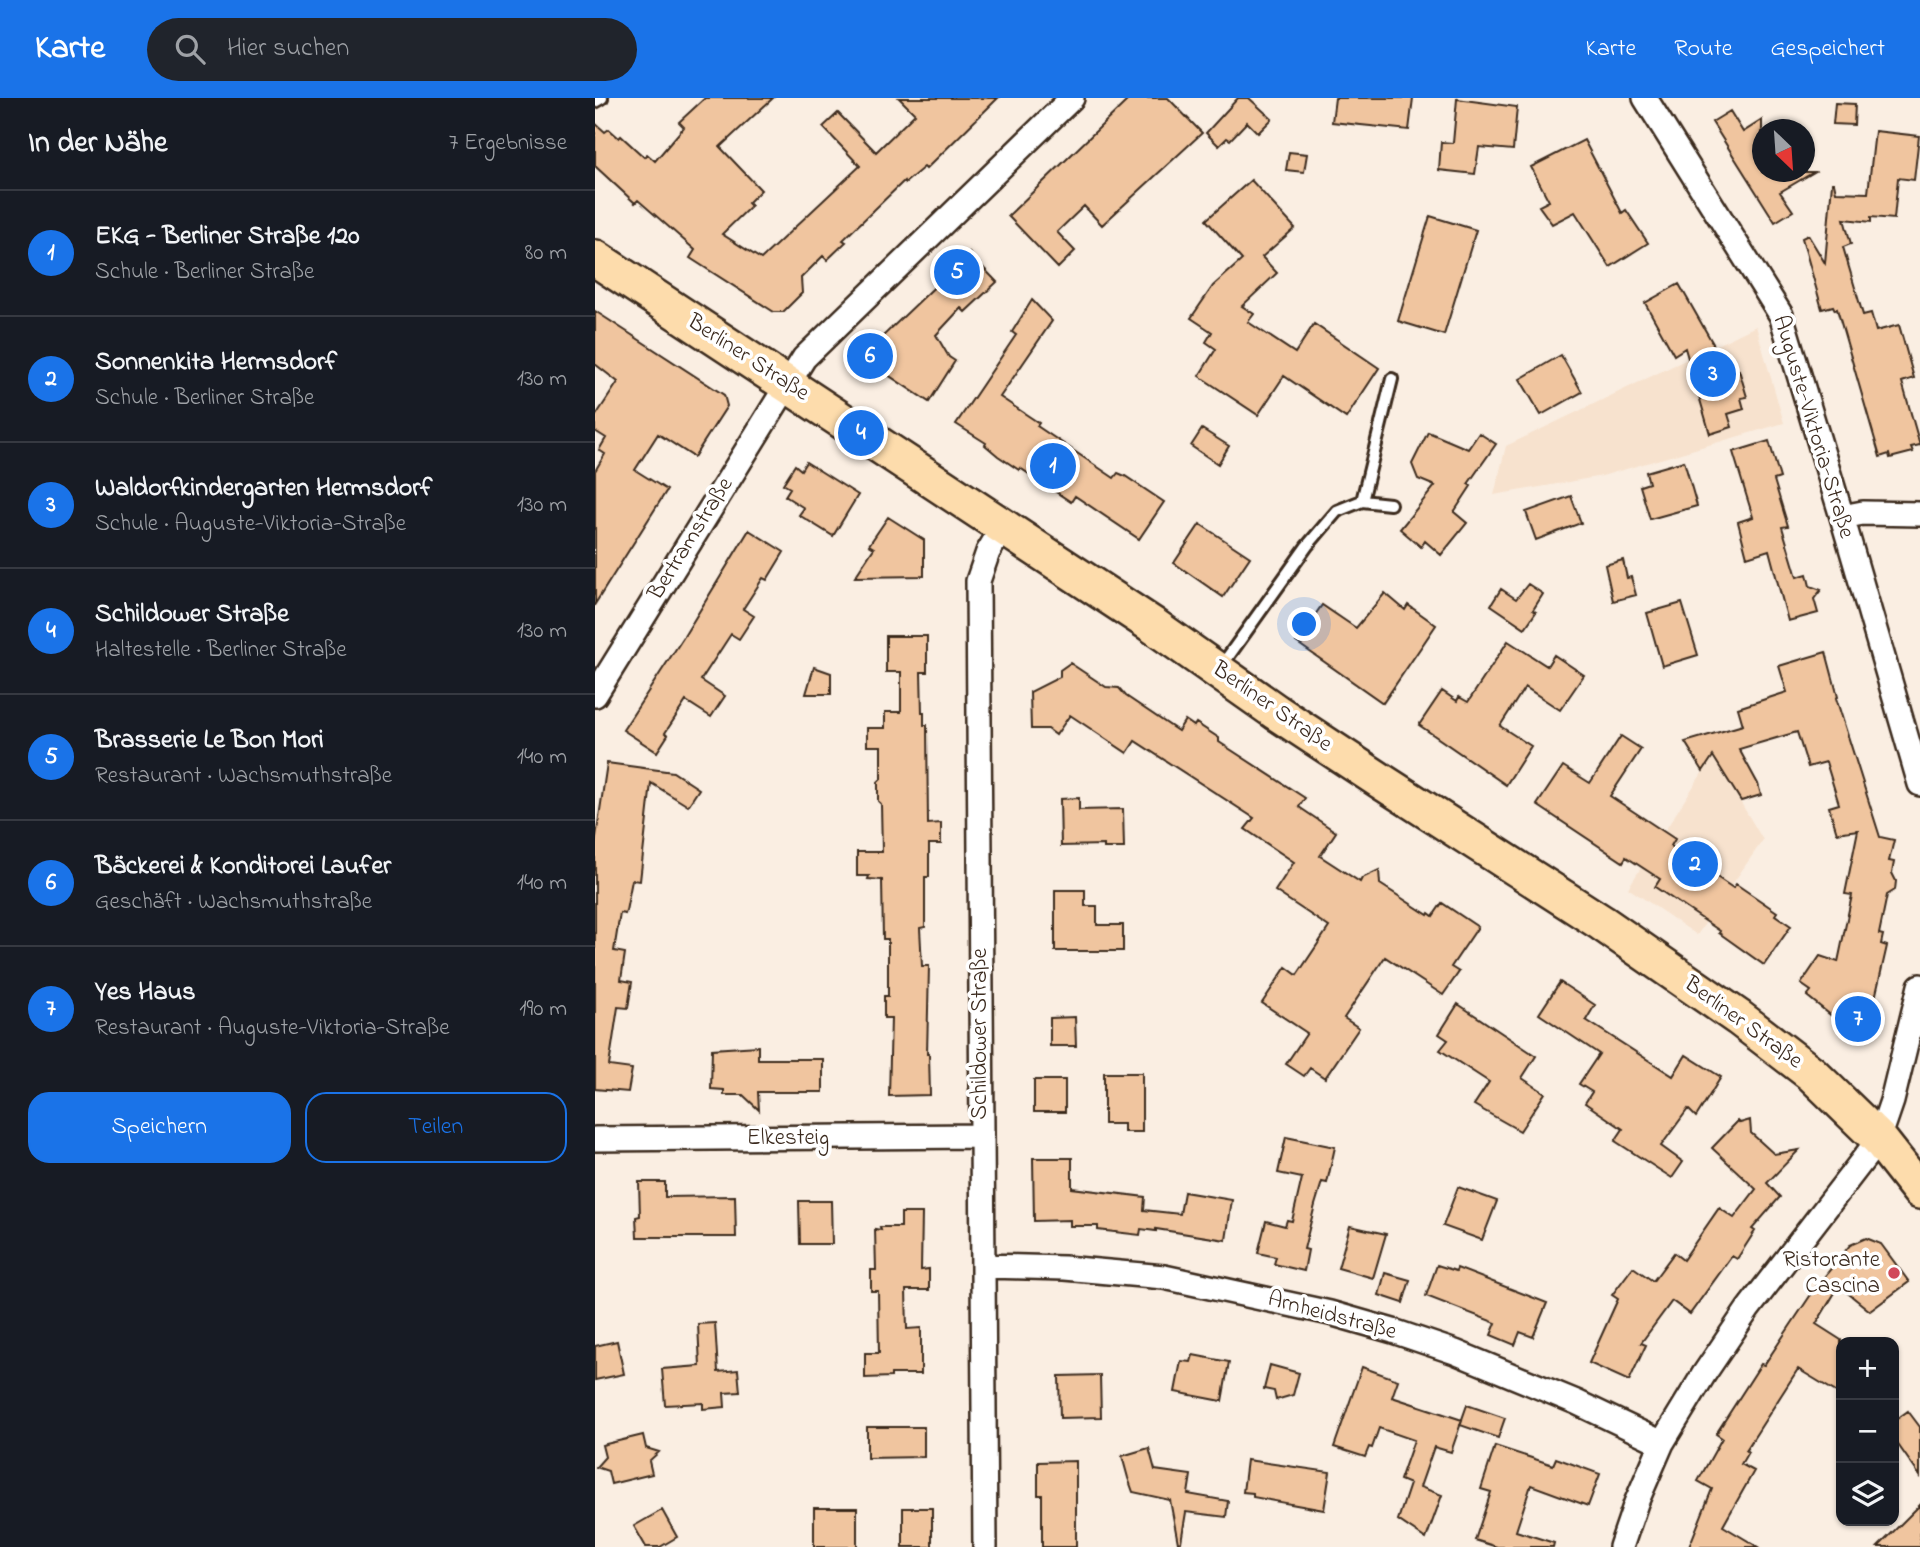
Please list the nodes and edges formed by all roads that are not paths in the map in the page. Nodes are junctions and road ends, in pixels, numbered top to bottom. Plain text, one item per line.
1 (602, 98) edge
2 (1072, 98) edge
3 (1645, 98) edge
4 (595, 102) edge
5 (595, 258) edge
6 (1392, 379) dead end
7 (787, 384) junction
8 (1362, 501) junction
9 (1390, 505) dead end
10 (1920, 514) edge
11 (1842, 517) junction
12 (1003, 527) junction
13 (1218, 670) junction
14 (595, 695) edge
15 (1920, 785) edge
16 (1920, 986) edge
17 (981, 1136) junction
18 (595, 1139) edge
19 (1879, 1139) junction
20 (1920, 1191) edge
21 (983, 1266) junction
22 (1662, 1443) junction
23 (985, 1547) edge
24 (1621, 1547) edge

1 - 4 lane
2 - 7 street, Bertramstraße
3 - 11 street, Auguste-Viktoria-Straße
5 - 7 main road, Berliner Straße
6 - 8 lane
7 - 12 main road, Berliner Straße
7 - 14 street, Bertramstraße
8 - 9 lane
8 - 13 lane
10 - 11 street
11 - 15 street, Auguste-Viktoria-Straße
12 - 13 main road, Berliner Straße
12 - 17 street, Schildower Straße
13 - 19 main road, Berliner Straße
16 - 19 street
17 - 18 street, Elkesteig
17 - 21 street, Schildower Straße
19 - 20 main road, Berliner Straße
19 - 22 street
21 - 22 street, Arnheidstraße
21 - 23 street, Schildower Straße
22 - 24 street

